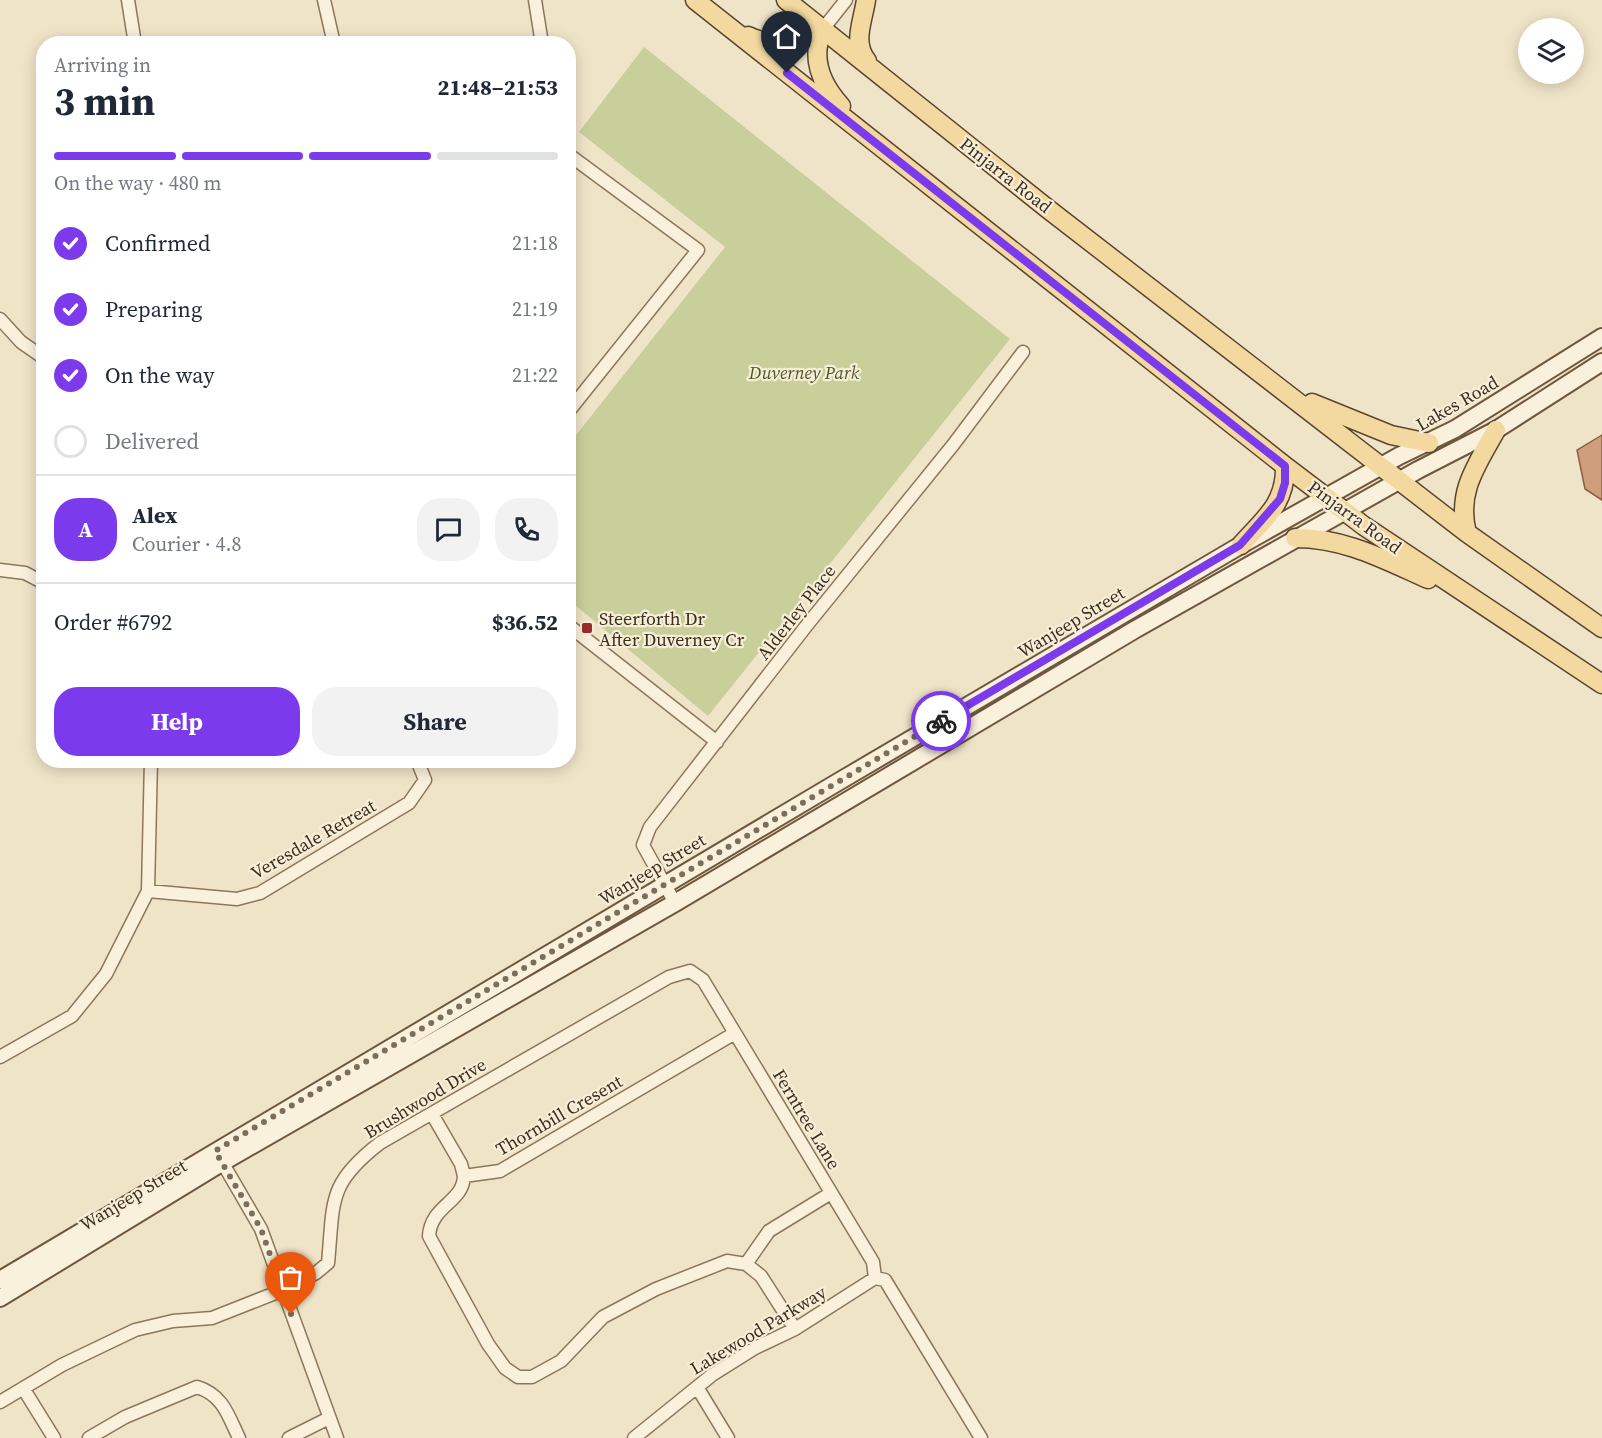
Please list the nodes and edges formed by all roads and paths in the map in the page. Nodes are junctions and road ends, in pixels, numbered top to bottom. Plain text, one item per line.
1 (128, 0) edge
2 (324, 0) edge
3 (535, 0) edge
4 (695, 0) edge
5 (786, 0) edge
6 (846, 0) edge
7 (866, 0) edge
8 (729, 26) junction
9 (823, 29) junction
10 (134, 36) edge
11 (331, 36) edge
12 (541, 36) edge
13 (872, 68) junction
14 (867, 136) junction
15 (576, 160) edge
16 (0, 319) edge
17 (1602, 337) edge
18 (36, 352) edge
19 (1023, 352) dead end
20 (1602, 362) edge
21 (1273, 383) junction
22 (576, 397) edge
23 (1496, 430) junction
24 (1429, 443) junction
25 (1285, 466) junction
26 (1381, 466) junction
27 (1400, 480) junction
28 (1328, 498) junction
29 (1345, 511) junction
30 (1467, 533) junction
31 (1295, 538) junction
32 (1240, 545) junction
33 (0, 570) edge
34 (36, 579) edge
35 (1470, 598) junction
36 (1128, 612) junction
37 (1602, 628) edge
38 (1136, 629) junction
39 (576, 631) edge
40 (1602, 684) edge
41 (717, 742) junction
42 (151, 768) edge
43 (420, 768) edge
44 (664, 885) junction
45 (148, 891) junction
46 (675, 903) junction
47 (703, 980) joint
48 (735, 1033) junction
49 (0, 1058) edge
50 (432, 1114) junction
51 (219, 1157) junction
52 (464, 1176) junction
53 (831, 1193) junction
54 (746, 1264) junction
55 (875, 1278) junction
56 (0, 1280) edge
57 (283, 1290) junction
58 (0, 1298) edge
59 (795, 1329) junction
60 (697, 1387) junction
61 (23, 1388) junction
62 (0, 1402) edge
63 (329, 1418) junction
64 (54, 1438) edge
65 (88, 1438) edge
66 (239, 1438) edge
67 (289, 1438) edge
68 (337, 1438) edge
69 (634, 1438) edge
70 (728, 1438) edge
71 (981, 1438) edge

1 - 10 street
2 - 11 street
3 - 12 street
4 - 8 main road, Pinjarra Road
5 - 9 main road, Pinjarra Road
6 - 9 street
7 - 13 main road
8 - 9 main road
8 - 14 main road, Pinjarra Road
9 - 13 main road, Pinjarra Road
9 - 14 main road
13 - 21 main road, Pinjarra Road
14 - 25 main road, Pinjarra Road
15 - 22 street
16 - 18 street
17 - 24 main road, Lakes Road
19 - 41 street, Alderley Place
20 - 23 main road
21 - 24 main road
21 - 26 main road, Pinjarra Road
23 - 27 main road
23 - 30 main road
24 - 26 main road, Lakes Road
25 - 28 main road, Pinjarra Road
25 - 32 main road
26 - 27 main road, Pinjarra Road
26 - 28 main road, Lakes Road
27 - 29 main road
27 - 30 main road, Pinjarra Road
28 - 29 main road, Pinjarra Road
28 - 32 main road, Wanjeep Street
29 - 31 main road, Wanjeep Street
29 - 35 main road, Pinjarra Road
30 - 37 main road, Pinjarra Road
31 - 35 main road
31 - 38 main road, Wanjeep Street
32 - 36 main road, Wanjeep Street
33 - 34 street
35 - 40 main road, Pinjarra Road
36 - 38 main road
36 - 44 main road, Wanjeep Street
38 - 46 main road, Wanjeep Street
39 - 41 street
41 - 44 street, Alderley Place
42 - 45 street
43 - 45 street, Veresdale Retreat
44 - 46 street, Alderley Place
44 - 51 main road, Wanjeep Street
45 - 49 street
46 - 51 main road, Wanjeep Street
47 - 48 street, Ferntree Lane
47 - 50 street, Brushwood Drive
48 - 52 street, Thornbill Cresent
48 - 53 street, Ferntree Lane
50 - 52 street
50 - 57 street, Brushwood Drive
51 - 56 main road, Wanjeep Street
51 - 57 street
51 - 58 main road, Wanjeep Street
52 - 54 street
53 - 54 street
53 - 55 street, Ferntree Lane
54 - 59 street
55 - 59 street, Lakewood Parkway
55 - 71 street
57 - 61 street, Brushwood Drive
57 - 63 street
59 - 60 street, Lakewood Parkway
60 - 69 street, Lakewood Parkway
60 - 70 street
61 - 62 street, Brushwood Drive
61 - 64 street
63 - 67 street
63 - 68 street
65 - 66 street

